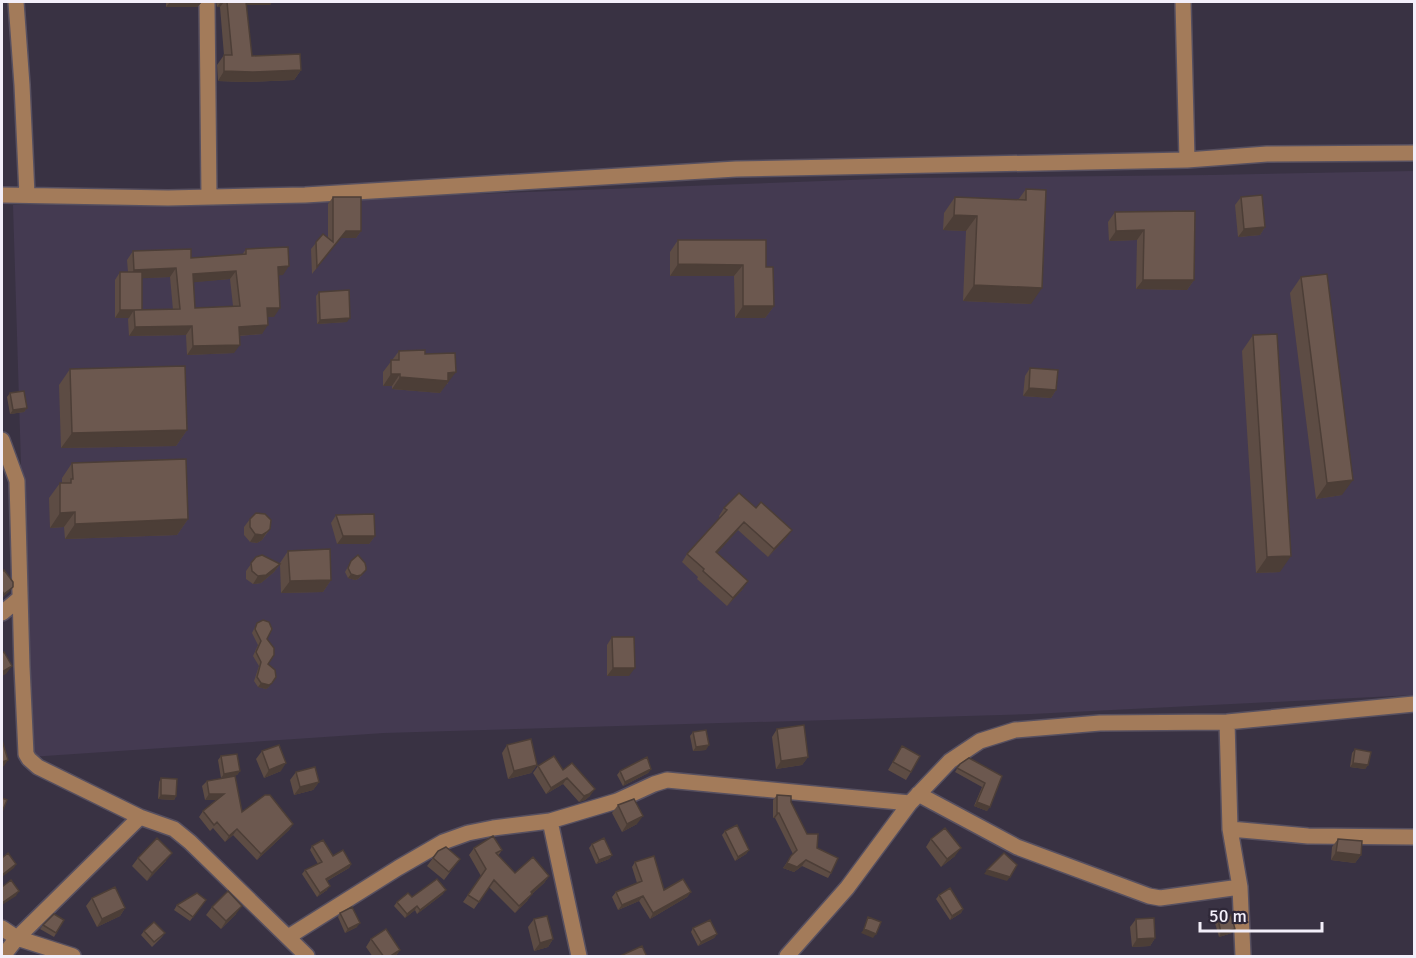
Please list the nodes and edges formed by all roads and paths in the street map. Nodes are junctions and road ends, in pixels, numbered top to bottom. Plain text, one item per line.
1 (16, 2) edge
2 (207, 2) edge
3 (1183, 2) edge
4 (1414, 153) edge
5 (1187, 160) junction
6 (2, 195) edge
7 (27, 195) junction
8 (209, 197) junction
9 (2, 440) edge
10 (20, 598) junction
11 (2, 613) edge
12 (1414, 704) edge
13 (1227, 722) junction
14 (914, 798) junction
15 (140, 817) junction
16 (550, 820) junction
17 (1230, 829) junction
18 (1414, 837) edge
19 (1240, 887) junction
20 (2, 928) edge
21 (288, 937) junction
22 (17, 938) junction
23 (3, 957) edge
24 (73, 957) edge
25 (307, 957) edge
26 (579, 957) edge
27 (787, 957) edge
28 (1243, 957) edge

1 - 7 street
2 - 8 street
3 - 5 street
4 - 5 street
5 - 8 street
6 - 7 street
7 - 8 street
9 - 10 street
10 - 11 street
10 - 15 street
12 - 13 street
13 - 14 street
13 - 17 street
14 - 16 street
14 - 19 street
14 - 27 street
15 - 21 street
15 - 22 street
16 - 21 street
16 - 26 street
17 - 18 street
17 - 19 street
19 - 28 street
20 - 22 street
21 - 25 street
22 - 23 street
22 - 24 street

